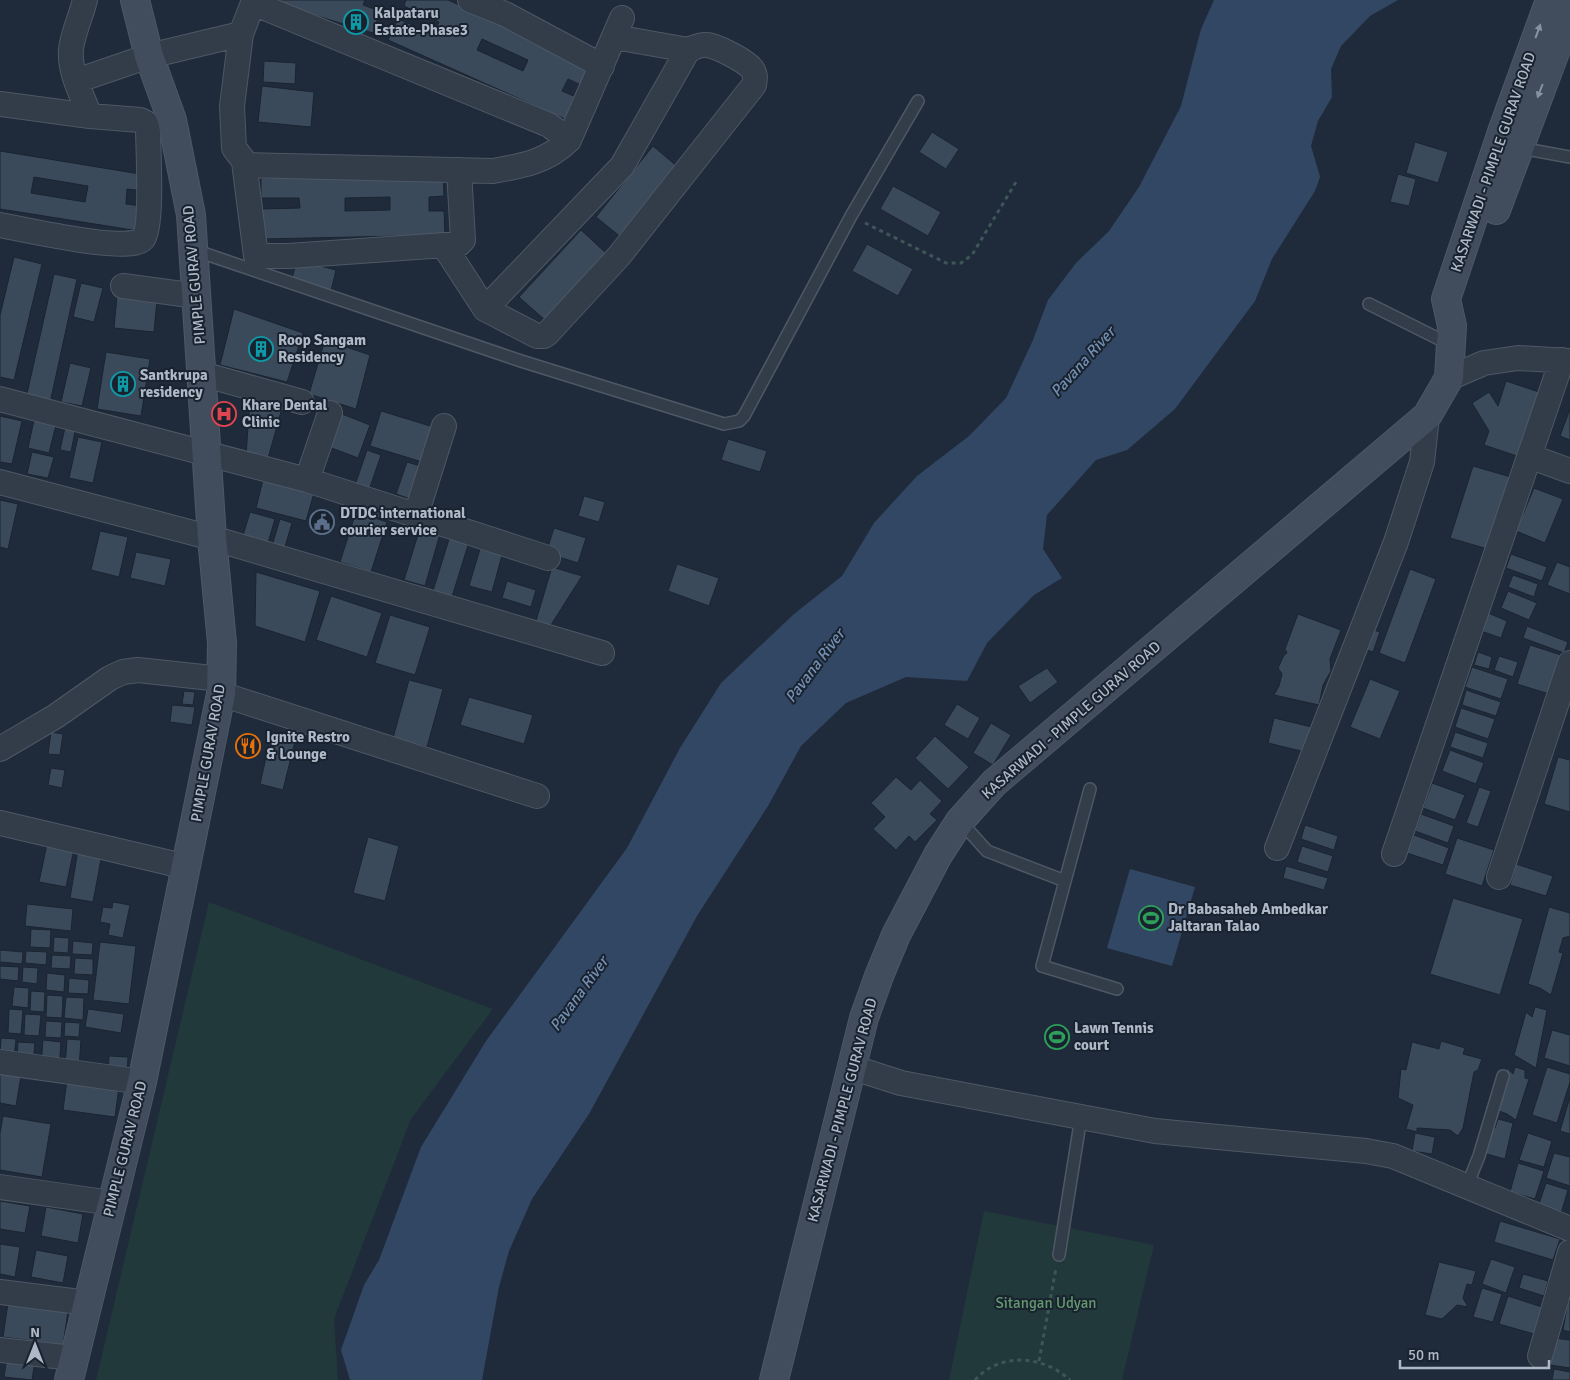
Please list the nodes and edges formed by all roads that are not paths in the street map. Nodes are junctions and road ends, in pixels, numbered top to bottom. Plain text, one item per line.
1 (85, 0) edge
2 (135, 0) edge
3 (470, 0) edge
4 (1550, 0) edge
5 (249, 2) edge
6 (1570, 12) edge
7 (241, 34) junction
8 (688, 50) junction
9 (149, 56) junction
10 (602, 66) junction
11 (76, 81) junction
12 (918, 100) dead end
13 (0, 104) edge
14 (90, 116) junction
15 (569, 140) junction
16 (1518, 148) junction
17 (1570, 156) edge
18 (244, 162) junction
19 (459, 170) junction
20 (0, 225) edge
21 (444, 246) junction
22 (194, 250) junction
23 (123, 286) dead end
24 (197, 296) junction
25 (1369, 304) dead end
26 (485, 309) junction
27 (1452, 336) junction
28 (1566, 361) edge
29 (202, 374) junction
30 (1449, 378) junction
31 (0, 399) edge
32 (302, 402) dead end
33 (330, 413) dead end
34 (1426, 416) junction
35 (444, 426) dead end
36 (208, 453) junction
37 (1529, 456) junction
38 (1570, 471) edge
39 (307, 480) junction
40 (0, 482) edge
41 (416, 516) junction
42 (212, 538) junction
43 (548, 558) dead end
44 (602, 653) dead end
45 (1570, 663) edge
46 (221, 686) junction
47 (0, 749) edge
48 (1090, 790) dead end
49 (537, 796) dead end
50 (960, 822) junction
51 (0, 823) edge
52 (1277, 848) dead end
53 (1394, 854) dead end
54 (187, 867) junction
55 (1499, 877) dead end
56 (1066, 880) junction
57 (1117, 989) dead end
58 (0, 1062) edge
59 (851, 1067) junction
60 (1503, 1076) dead end
61 (142, 1082) junction
62 (1081, 1117) junction
63 (1467, 1186) junction
64 (0, 1187) edge
65 (112, 1203) junction
66 (1570, 1229) edge
67 (1570, 1252) edge
68 (1058, 1255) road end
69 (0, 1292) edge
70 (88, 1303) junction
71 (0, 1350) edge
72 (1540, 1356) dead end
73 (71, 1369) edge
74 (774, 1380) edge

1 - 11 street
2 - 9 street, PIMPLE GURAV ROAD
3 - 10 street
27 -> 4 street, KASARWADI - PIMPLE GURAV ROAD
5 - 7 street
5 - 15 street
6 -> 16 street, KASARWADI - PIMPLE GURAV ROAD
7 - 9 street
7 - 18 street
8 - 10 street
8 - 26 street
8 - 26 street
9 - 11 street
9 - 22 street, PIMPLE GURAV ROAD
10 - 15 street
11 - 14 street
12 - 22 lane
13 - 14 street
14 - 20 street
15 - 19 street
16 - 17 lane
16 - 27 street, KASARWADI - PIMPLE GURAV ROAD
18 - 19 street
18 - 21 street
19 - 21 street
21 - 26 street
22 - 24 street, PIMPLE GURAV ROAD
23 - 24 street
24 - 29 street, PIMPLE GURAV ROAD
25 - 27 lane
27 - 30 street, KASARWADI - PIMPLE GURAV ROAD
28 - 30 street
28 - 37 street
29 - 32 street
29 - 36 street, PIMPLE GURAV ROAD
30 - 34 street, KASARWADI - PIMPLE GURAV ROAD
31 - 36 street
33 - 39 street
34 - 50 street, KASARWADI - PIMPLE GURAV ROAD
34 - 52 street
35 - 41 street
36 - 39 street
36 - 42 street, PIMPLE GURAV ROAD
37 - 38 street
37 - 53 street
39 - 41 street
40 - 42 street
41 - 43 street
42 - 44 street
42 - 46 street, PIMPLE GURAV ROAD
45 - 55 street
46 - 47 street
46 - 49 street
46 - 54 street, PIMPLE GURAV ROAD
48 - 56 lane
50 - 56 lane
50 - 59 street, KASARWADI - PIMPLE GURAV ROAD
51 - 54 street
54 - 61 street, PIMPLE GURAV ROAD
56 - 57 lane
58 - 61 street
59 - 62 street
59 - 74 street, KASARWADI - PIMPLE GURAV ROAD
60 - 63 lane
61 - 65 street, PIMPLE GURAV ROAD
62 - 63 street
62 - 68 lane
63 - 66 street
64 - 65 street
65 - 70 street, PIMPLE GURAV ROAD
67 - 72 street
69 - 70 street
70 - 73 street, PIMPLE GURAV ROAD
71 - 73 street

